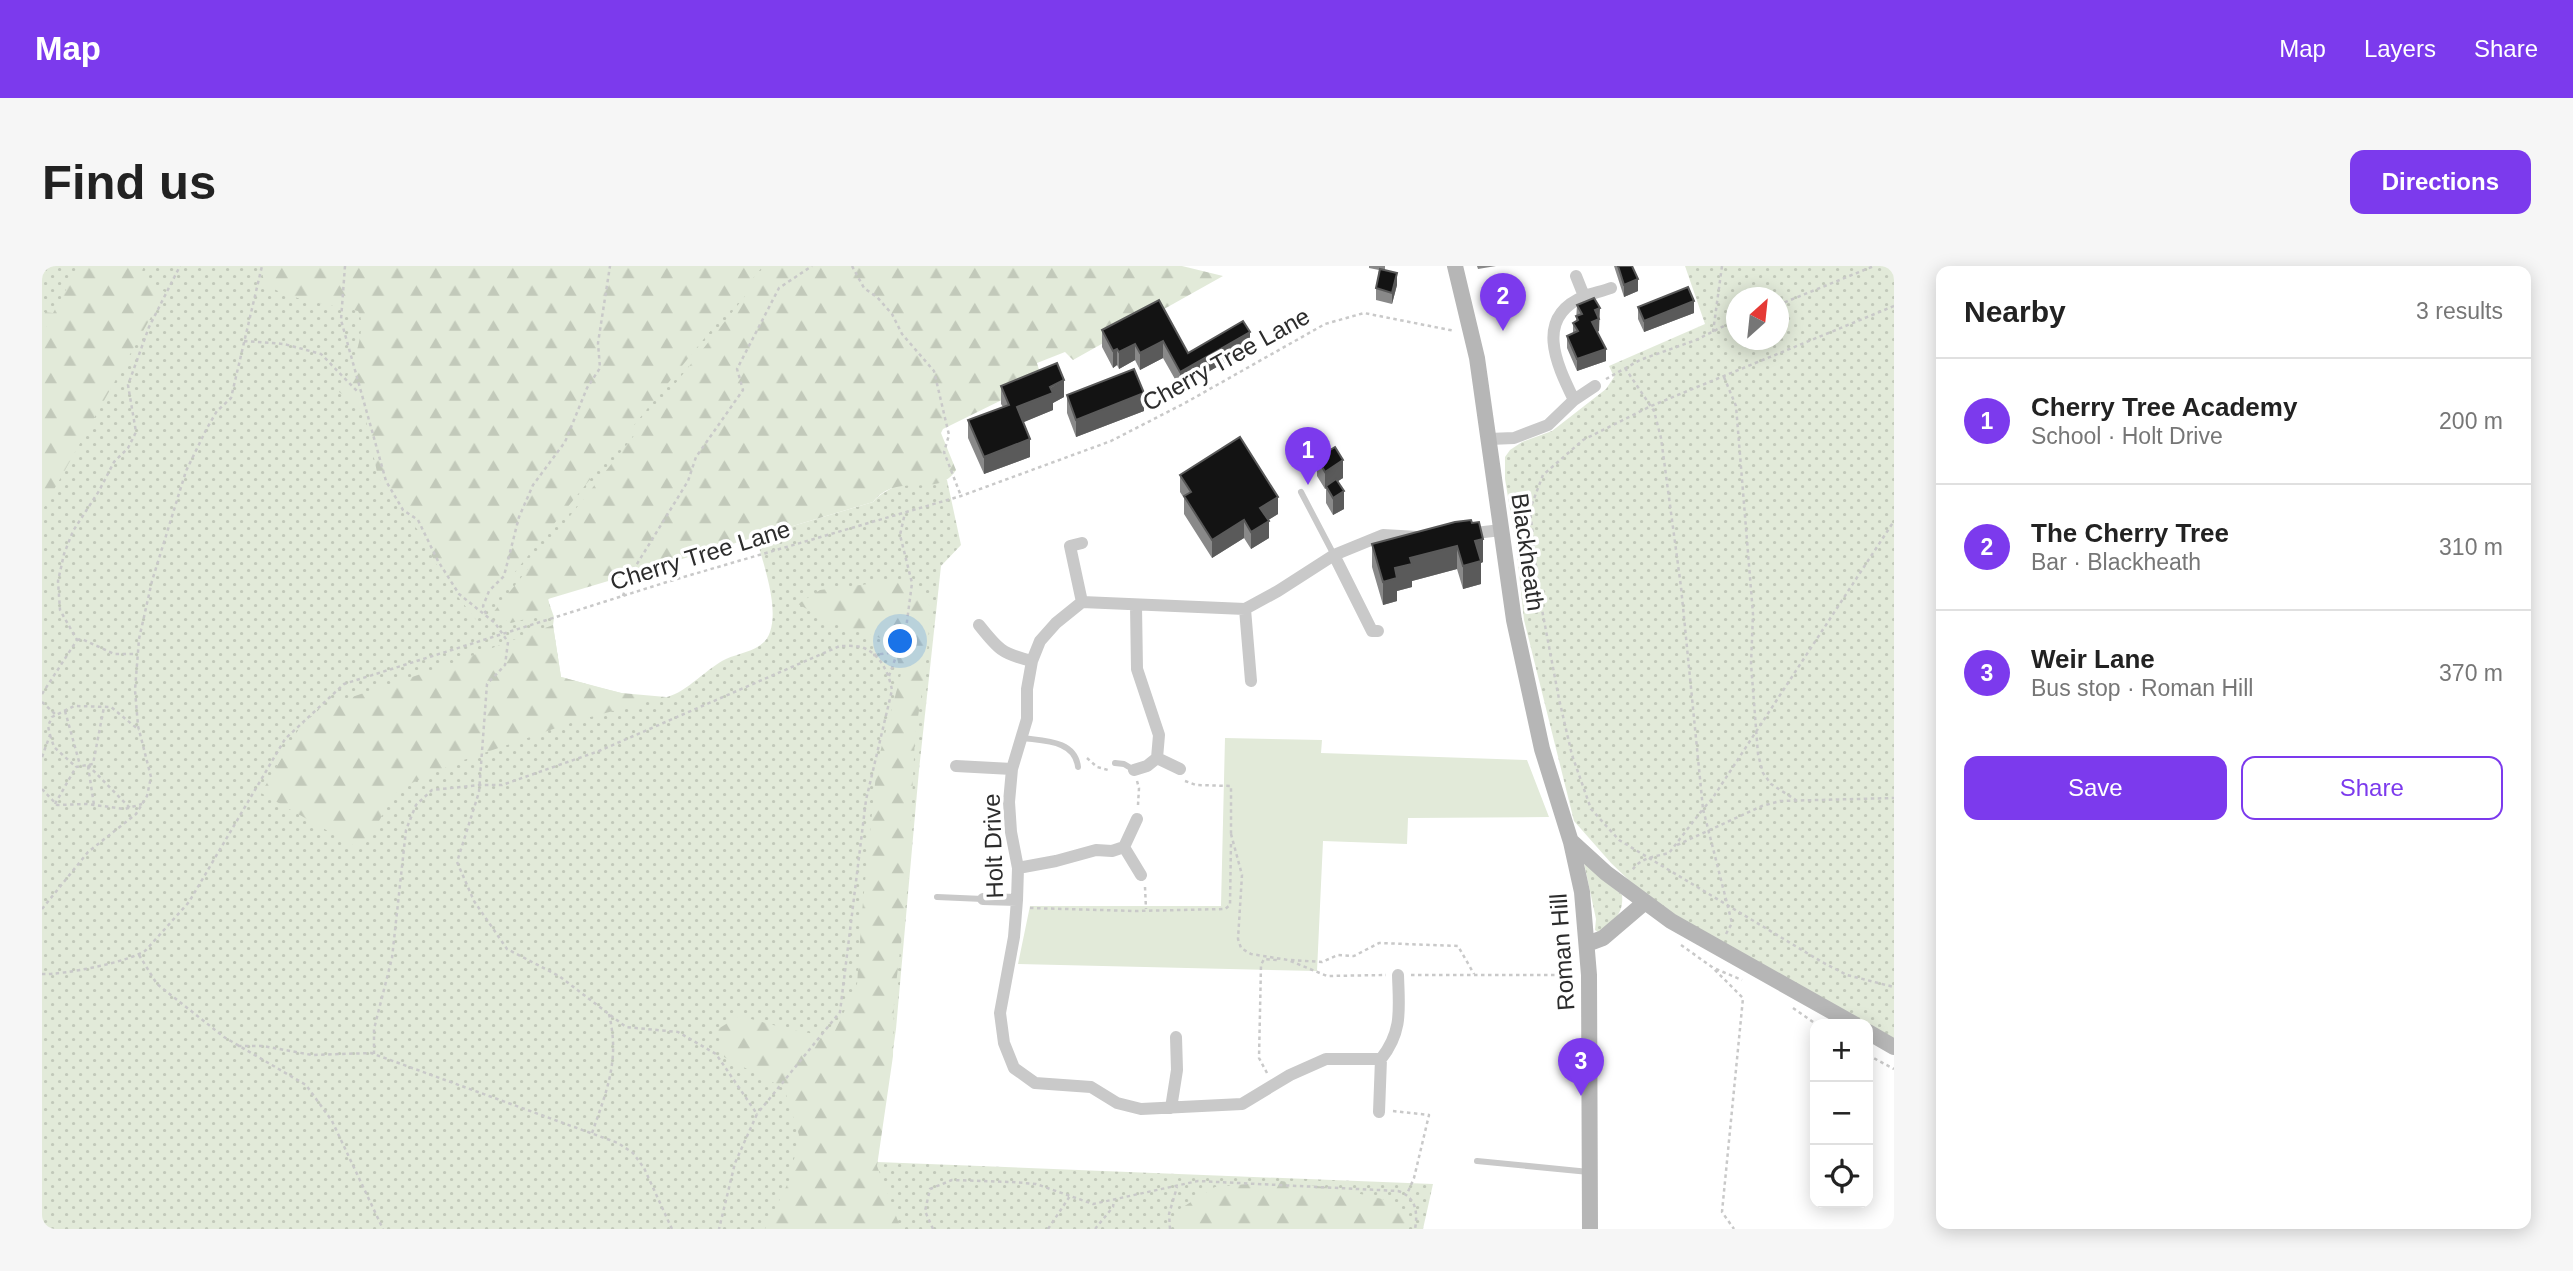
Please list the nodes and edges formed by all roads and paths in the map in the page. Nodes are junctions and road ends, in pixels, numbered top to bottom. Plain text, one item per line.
1 (180, 266) edge
2 (262, 266) edge
3 (345, 266) edge
4 (610, 266) edge
5 (812, 266) edge
6 (852, 266) edge
7 (1455, 266) edge
8 (1722, 266) edge
9 (1874, 266) edge
10 (1576, 275) dead end
11 (1611, 288) dead end
12 (1584, 296) junction
13 (1789, 300) edge
14 (1894, 306) edge
15 (1726, 326) edge
16 (1713, 332) junction
17 (1472, 334) junction
18 (244, 341) junction
19 (1625, 368) junction
20 (1724, 377) junction
21 (1595, 386) joint
22 (361, 395) junction
23 (1574, 400) junction
24 (1651, 406) junction
25 (1489, 439) junction
26 (1301, 492) dead end
27 (961, 496) junction
28 (905, 513) junction
29 (1894, 521) edge
30 (1501, 530) junction
31 (1082, 543) dead end
32 (1334, 555) junction
33 (623, 596) junction
34 (1082, 603) junction
35 (1136, 606) junction
36 (1245, 609) junction
37 (487, 617) junction
38 (979, 625) dead end
39 (1371, 631) dead end
40 (502, 634) junction
41 (77, 639) junction
42 (897, 652) junction
43 (138, 654) junction
44 (872, 655) junction
45 (1032, 661) junction
46 (889, 676) junction
47 (1251, 681) dead end
48 (42, 694) edge
49 (42, 702) edge
50 (104, 707) junction
51 (65, 711) junction
52 (55, 714) dead end
53 (42, 722) edge
54 (48, 726) junction
55 (139, 730) junction
56 (1756, 730) junction
57 (50, 735) junction
58 (1023, 738) junction
59 (42, 757) edge
60 (1157, 758) junction
61 (1115, 763) dead end
62 (88, 765) junction
63 (78, 766) junction
64 (956, 766) dead end
65 (1078, 767) dead end
66 (1012, 769) junction
67 (1180, 769) joint
68 (1134, 770) junction
69 (480, 785) junction
70 (42, 789) edge
71 (1894, 798) edge
72 (1796, 800) junction
73 (55, 804) junction
74 (142, 804) junction
75 (93, 805) junction
76 (130, 808) junction
77 (1703, 809) junction
78 (1137, 819) joint
79 (1709, 832) junction
80 (1231, 834) junction
81 (1571, 842) junction
82 (1677, 845) junction
83 (1124, 847) junction
84 (1647, 857) junction
85 (1018, 868) junction
86 (1142, 875) joint
87 (1622, 885) junction
88 (937, 897) dead end
89 (984, 899) joint
90 (1016, 904) junction
91 (1644, 904) junction
92 (1728, 905) junction
93 (42, 909) edge
94 (1146, 910) junction
95 (1684, 928) junction
96 (1587, 944) junction
97 (1718, 947) junction
98 (139, 955) junction
99 (1288, 960) junction
100 (42, 974) edge
101 (1474, 974) junction
102 (1398, 975) junction
103 (1589, 975) junction
104 (1894, 987) edge
105 (609, 1014) junction
106 (1845, 1019) edge
107 (1873, 1035) edge
108 (1177, 1037) dead end
109 (238, 1046) junction
110 (1894, 1047) edge
111 (374, 1054) junction
112 (1873, 1058) edge
113 (1381, 1059) junction
114 (1894, 1069) edge
115 (1274, 1085) junction
116 (1171, 1108) junction
117 (1379, 1112) joint
118 (757, 1114) junction
119 (592, 1133) junction
120 (1476, 1161) dead end
121 (1591, 1172) junction
122 (1177, 1187) junction
123 (1408, 1194) junction
124 (1070, 1196) junction
125 (1114, 1200) junction
126 (383, 1229) edge
127 (672, 1229) edge
128 (719, 1229) edge
129 (933, 1229) edge
130 (1048, 1229) edge
131 (1095, 1229) edge
132 (1170, 1229) edge
133 (1415, 1229) edge
134 (1590, 1229) edge
135 (1734, 1229) edge

1 - 41 path
2 - 18 path
3 - 22 path
4 - 37 path
5 - 33 path
6 - 27 path
7 - 17 main road, Blackheath
8 - 16 path
9 - 13 path
10 - 12 street
11 - 12 street
12 - 23 street
14 - 20 path
15 - 16 path
16 - 19 path
17 - 25 main road, Blackheath
17 - 27 path, Cherry Tree Lane
18 - 22 path
18 - 43 path
19 - 21 path
19 - 24 path
20 - 24 path
20 - 56 path
21 - 23 street
22 - 37 path
23 - 25 street
24 - 77 path
24 - 84 path
25 - 30 main road, Blackheath
26 - 32 lane
27 - 28 path, Cherry Tree Lane
28 - 33 path, Cherry Tree Lane
28 - 42 path
29 - 56 path
30 - 32 street
30 - 81 main road, Blackheath
31 - 34 street
32 - 36 street
32 - 39 street
33 - 40 path, Cherry Tree Lane
34 - 35 street
34 - 45 street, Holt Drive
35 - 36 street
35 - 60 street
36 - 47 street
37 - 40 path
38 - 45 street
40 - 69 path
40 - 98 path, Cherry Tree Lane
41 - 43 path
41 - 48 path
42 - 44 path
42 - 46 path
43 - 55 path
44 - 46 path
44 - 69 path
45 - 58 street, Holt Drive
46 - 118 path
49 - 52 path
50 - 51 path
50 - 55 path
50 - 62 path
51 - 54 path
51 - 63 path
53 - 54 path
54 - 57 path
55 - 74 path
56 - 72 path
56 - 77 path
57 - 59 path
57 - 63 path
58 - 65 lane
58 - 66 street, Holt Drive
60 - 67 street
60 - 68 street
61 - 68 lane
62 - 63 path
62 - 75 path
62 - 76 path
63 - 73 path
64 - 66 street
66 - 85 street, Holt Drive
67 - 80 path
68 - 78 path
69 - 105 path
69 - 111 path
70 - 73 path
71 - 72 path
72 - 79 path
73 - 75 path
74 - 76 path
74 - 93 path
75 - 76 path
77 - 79 path
77 - 82 path
78 - 83 street
79 - 82 path
79 - 92 path
80 - 94 path
80 - 99 path
81 - 87 main road
81 - 96 main road, Roman Hill
82 - 84 path
83 - 85 street
83 - 86 street
84 - 87 path
84 - 92 path
85 - 90 street, Holt Drive
86 - 94 path
87 - 91 main road
88 - 89 lane
89 - 90 street
90 - 94 path
90 - 116 street, Holt Drive
91 - 95 main road
91 - 96 main road
92 - 97 path
92 - 104 path
95 - 97 main road
95 - 135 path
96 - 103 main road, Roman Hill
97 - 106 main road
98 - 100 path
98 - 109 path
99 - 101 path
99 - 102 path
99 - 115 path
101 - 102 path
101 - 103 path
102 - 113 street
103 - 121 main road, Roman Hill
105 - 118 path
105 - 119 path
107 - 110 main road
108 - 116 street
109 - 111 path
109 - 126 path
111 - 119 path
112 - 114 path
113 - 115 street, Holt Drive
113 - 117 street
115 - 116 street, Holt Drive
117 - 123 path
118 - 128 path
119 - 127 path
120 - 121 lane
121 - 134 main road, Roman Hill
122 - 123 path
122 - 125 path
122 - 132 path
123 - 133 path
124 - 125 path
124 - 129 path
124 - 130 path
125 - 131 path

